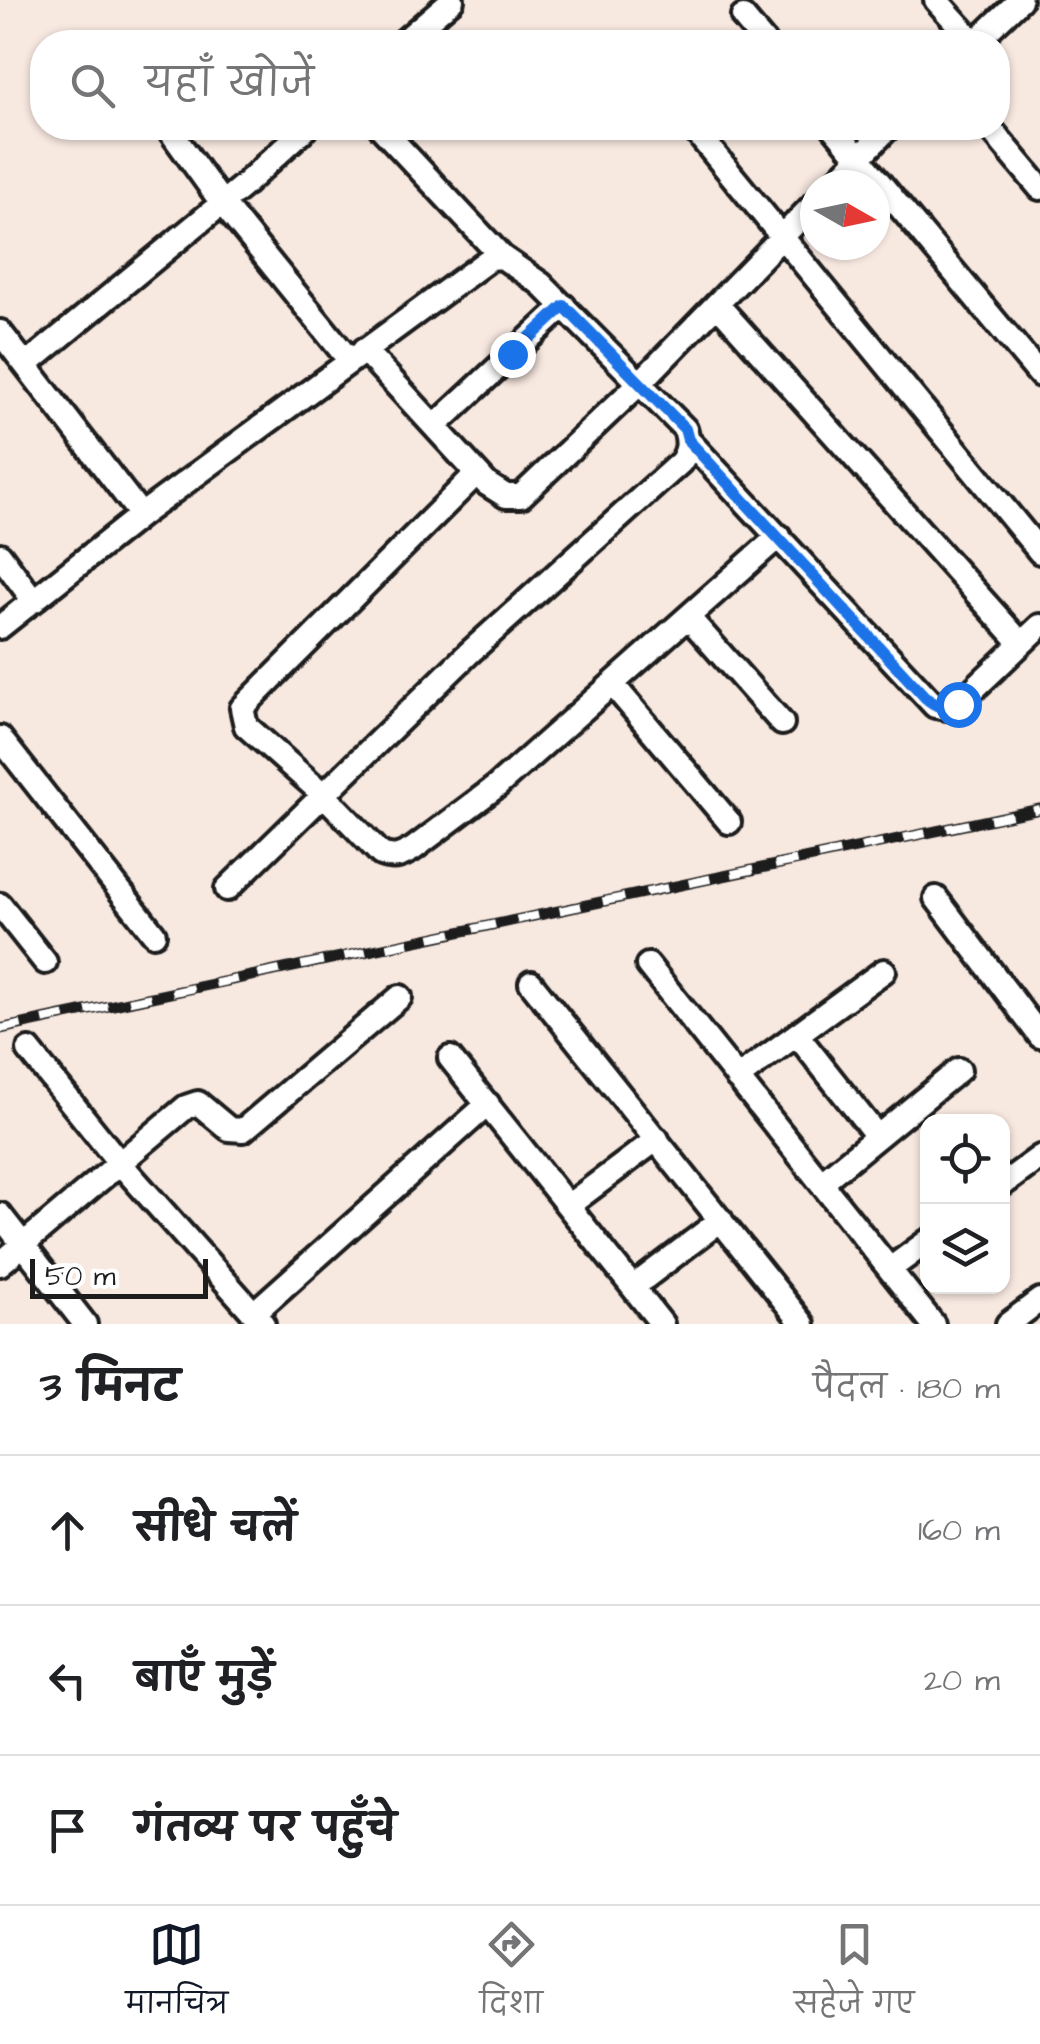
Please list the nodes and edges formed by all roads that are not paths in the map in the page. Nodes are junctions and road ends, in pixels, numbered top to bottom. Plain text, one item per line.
1 (452, 0) edge
2 (936, 0) edge
3 (1024, 0) edge
4 (1040, 14) edge
5 (744, 17) dead end
6 (416, 30) edge
7 (754, 30) edge
8 (964, 30) edge
9 (989, 30) edge
10 (177, 140) edge
11 (293, 140) edge
12 (392, 140) edge
13 (703, 140) edge
14 (844, 140) edge
15 (876, 140) edge
16 (1000, 140) edge
17 (859, 158) junction
18 (847, 170) edge
19 (1040, 188) edge
20 (222, 203) junction
21 (800, 218) edge
22 (783, 236) junction
23 (502, 257) junction
24 (716, 304) junction
25 (564, 306) junction
26 (0, 332) edge
27 (357, 356) junction
28 (26, 364) junction
29 (1040, 376) edge
30 (640, 383) junction
31 (435, 426) junction
32 (688, 440) junction
33 (476, 474) junction
34 (142, 514) junction
35 (780, 536) junction
36 (1040, 552) edge
37 (0, 555) edge
38 (34, 602) junction
39 (689, 618) junction
40 (1040, 626) edge
41 (0, 627) edge
42 (1021, 643) junction
43 (614, 686) junction
44 (782, 722) dead end
45 (0, 738) edge
46 (324, 795) junction
47 (729, 822) dead end
48 (227, 889) dead end
49 (936, 898) dead end
50 (0, 905) edge
51 (154, 934) dead end
52 (45, 962) dead end
53 (648, 966) dead end
54 (884, 971) dead end
55 (532, 982) dead end
56 (400, 996) dead end
57 (797, 1035) junction
58 (1040, 1036) edge
59 (28, 1050) dead end
60 (450, 1058) dead end
61 (959, 1070) dead end
62 (737, 1078) junction
63 (488, 1104) junction
64 (877, 1136) junction
65 (658, 1139) junction
66 (1040, 1157) edge
67 (118, 1161) junction
68 (1010, 1179) edge
69 (822, 1182) junction
70 (569, 1205) junction
71 (0, 1215) edge
72 (721, 1220) junction
73 (24, 1244) junction
74 (920, 1247) edge
75 (0, 1264) edge
76 (890, 1270) junction
77 (633, 1287) junction
78 (1040, 1300) edge
79 (258, 1318) edge
80 (85, 1324) edge
81 (662, 1324) edge
82 (803, 1324) edge
83 (933, 1324) edge
84 (1008, 1324) edge

1 - 6 street
2 - 8 street
3 - 4 street
3 - 9 street
5 - 7 street
10 - 20 street
11 - 20 street
12 - 23 street
13 - 22 street
14 - 17 street
15 - 17 street
16 - 19 street
17 - 18 street
17 - 29 street
20 - 27 street
20 - 28 street
21 - 22 street
22 - 24 street
22 - 36 street
23 - 25 street
23 - 27 street
24 - 30 street
24 - 42 street
25 - 30 street
25 - 31 street
26 - 28 street
27 - 31 street
27 - 34 street
28 - 34 street
30 - 32 street
30 - 33 street
31 - 33 street
32 - 35 street
32 - 46 street
33 - 46 street
34 - 38 street
35 - 39 street
35 - 42 street
37 - 38 street
38 - 41 street
39 - 43 street
39 - 44 street
40 - 42 street
43 - 46 street
43 - 47 street
45 - 51 street
46 - 48 street
49 - 58 street
50 - 52 street
53 - 62 street
54 - 57 street
55 - 65 street
56 - 67 street
57 - 62 street
57 - 64 street
59 - 67 street
60 - 63 street
61 - 64 street
62 - 69 street
63 - 70 street
63 - 79 street
64 - 69 street
65 - 70 street
65 - 72 street
66 - 68 street
67 - 73 street
67 - 79 street
69 - 76 street
70 - 77 street
71 - 73 street
72 - 77 street
72 - 82 street
73 - 75 street
73 - 80 street
74 - 76 street
76 - 83 street
77 - 81 street
78 - 84 street

